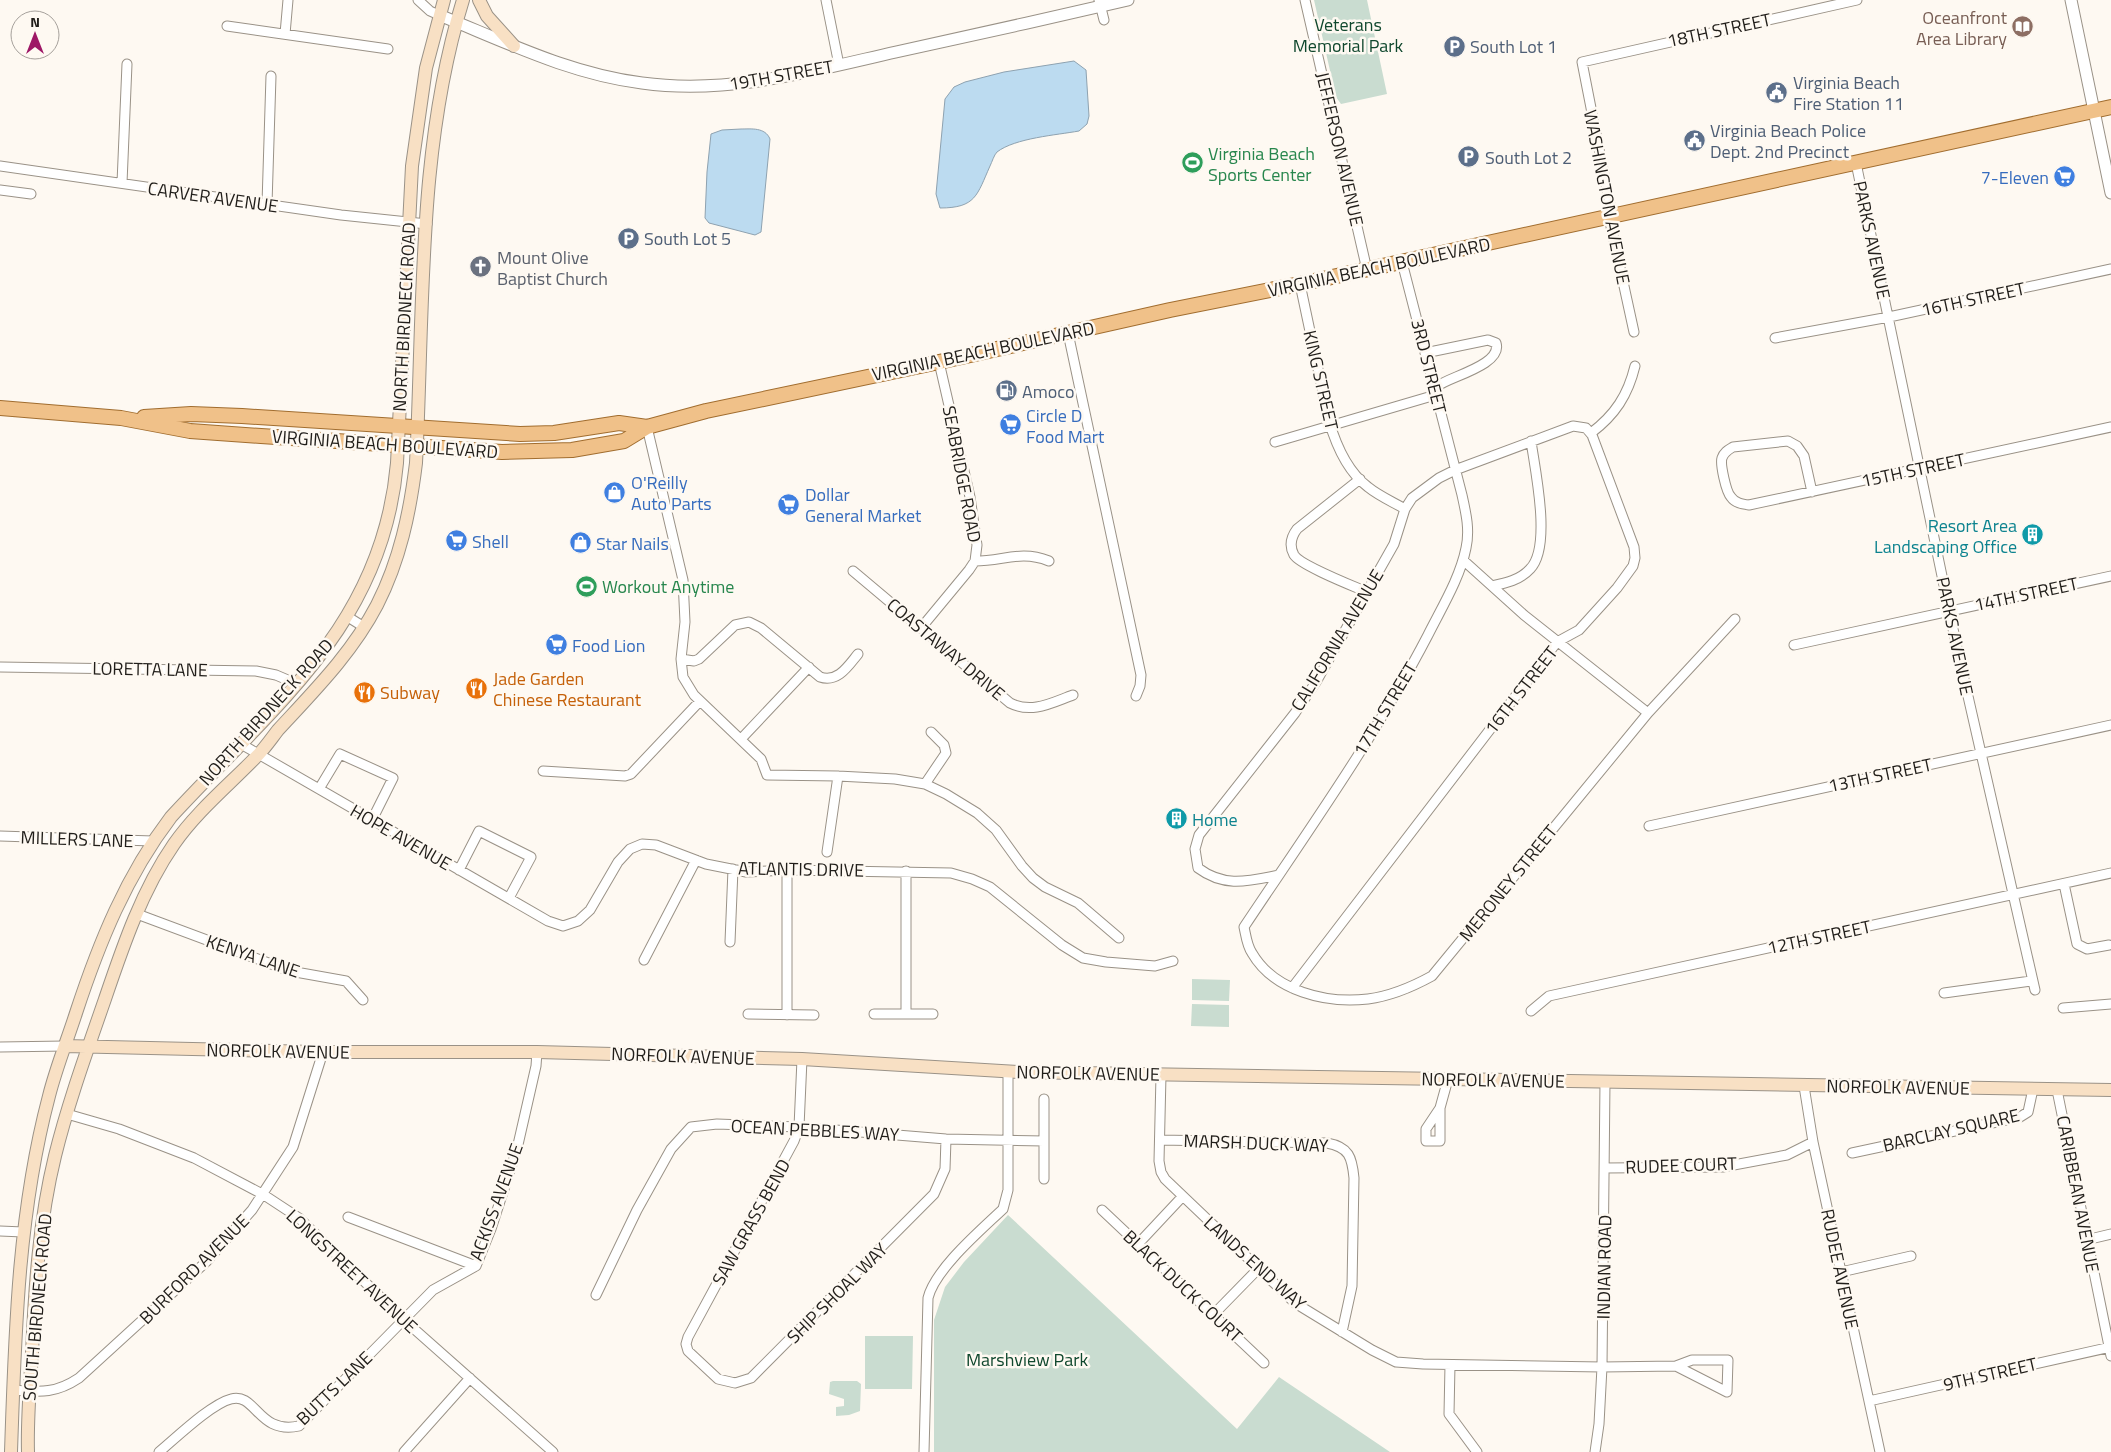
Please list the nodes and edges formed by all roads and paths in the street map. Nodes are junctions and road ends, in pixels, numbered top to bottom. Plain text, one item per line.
1 (288, 0) edge
2 (418, 0) edge
3 (444, 0) edge
4 (463, 0) edge
5 (479, 0) edge
6 (826, 0) edge
7 (1128, 0) edge
8 (1305, 0) edge
9 (1857, 0) edge
10 (2071, 0) edge
11 (1100, 3) edge
12 (439, 15) junction
13 (1104, 20) dead end
14 (456, 22) junction
15 (227, 26) dead end
16 (285, 34) junction
17 (514, 46) junction
18 (388, 49) dead end
19 (1582, 62) joint
20 (127, 64) dead end
21 (839, 65) junction
22 (271, 76) dead end
23 (2111, 107) edge
24 (2093, 111) junction
25 (1856, 163) junction
26 (0, 166) edge
27 (122, 183) junction
28 (0, 190) edge
29 (2111, 193) edge
30 (31, 194) dead end
31 (266, 204) junction
32 (1610, 217) junction
33 (408, 222) junction
34 (427, 224) junction
35 (1402, 262) junction
36 (2111, 269) edge
37 (1368, 270) junction
38 (1300, 284) junction
39 (1888, 317) junction
40 (1634, 332) dead end
41 (1068, 333) junction
42 (1775, 338) dead end
43 (1425, 353) junction
44 (939, 362) junction
45 (1636, 366) dead end
46 (1435, 393) junction
47 (0, 408) edge
48 (121, 418) junction
49 (399, 427) junction
50 (646, 427) junction
51 (1330, 427) junction
52 (418, 428) junction
53 (2111, 428) edge
54 (1591, 433) junction
55 (1531, 441) junction
56 (1275, 442) dead end
57 (398, 446) junction
58 (417, 447) junction
59 (1921, 469) junction
60 (1455, 470) junction
61 (1360, 479) junction
62 (1812, 492) junction
63 (1405, 509) junction
64 (1463, 560) junction
65 (974, 561) junction
66 (1049, 561) dead end
67 (853, 571) dead end
68 (2111, 576) edge
69 (1492, 586) junction
70 (1366, 592) junction
71 (1949, 611) junction
72 (348, 617) junction
73 (1735, 620) dead end
74 (364, 628) junction
75 (921, 628) junction
76 (1558, 642) junction
77 (1794, 645) dead end
78 (858, 654) dead end
79 (680, 658) junction
80 (0, 667) edge
81 (809, 668) junction
82 (297, 684) junction
83 (1073, 695) dead end
84 (1136, 696) dead end
85 (700, 701) junction
86 (1648, 713) junction
87 (2111, 725) edge
88 (930, 732) dead end
89 (740, 739) junction
90 (241, 744) junction
91 (1981, 753) junction
92 (259, 754) junction
93 (543, 771) dead end
94 (838, 776) junction
95 (925, 784) junction
96 (319, 789) junction
97 (372, 820) junction
98 (1649, 826) dead end
99 (0, 836) edge
100 (154, 841) junction
101 (827, 852) dead end
102 (696, 860) junction
103 (733, 869) junction
104 (459, 870) junction
105 (787, 870) junction
106 (906, 871) junction
107 (2111, 873) edge
108 (1279, 875) junction
109 (2064, 884) junction
110 (2012, 895) junction
111 (509, 898) junction
112 (137, 914) junction
113 (563, 926) joint
114 (1244, 928) joint
115 (1119, 938) dead end
116 (730, 942) dead end
117 (2109, 945) dead end
118 (644, 960) dead end
119 (1173, 961) dead end
120 (2031, 981) junction
121 (1292, 988) junction
122 (2034, 990) dead end
123 (1944, 993) dead end
124 (363, 1000) dead end
125 (2111, 1004) edge
126 (2063, 1008) dead end
127 (1531, 1011) dead end
128 (748, 1014) dead end
129 (874, 1014) dead end
130 (906, 1014) junction
131 (933, 1014) dead end
132 (787, 1015) junction
133 (814, 1015) dead end
134 (65, 1046) junction
135 (0, 1047) edge
136 (88, 1047) junction
137 (323, 1052) junction
138 (537, 1052) junction
139 (802, 1059) junction
140 (1008, 1072) junction
141 (1161, 1075) junction
142 (1448, 1079) junction
143 (1605, 1082) junction
144 (1804, 1086) junction
145 (2033, 1089) junction
146 (2057, 1090) junction
147 (2111, 1090) edge
148 (1044, 1099) dead end
149 (1440, 1108) dead end
150 (67, 1114) junction
151 (800, 1127) junction
152 (946, 1139) junction
153 (1007, 1140) junction
154 (1160, 1140) junction
155 (1044, 1141) junction
156 (1813, 1142) junction
157 (1852, 1153) dead end
158 (1605, 1168) junction
159 (1044, 1179) dead end
160 (264, 1195) junction
161 (1182, 1197) junction
162 (1102, 1210) dead end
163 (348, 1217) dead end
164 (0, 1231) edge
165 (23, 1232) junction
166 (2111, 1234) edge
167 (2086, 1240) junction
168 (1138, 1244) junction
169 (1911, 1256) dead end
170 (476, 1266) junction
171 (1258, 1269) junction
172 (1841, 1272) junction
173 (596, 1295) dead end
174 (1214, 1315) junction
175 (404, 1320) junction
176 (1342, 1332) junction
177 (2110, 1350) edge
178 (688, 1351) joint
179 (1264, 1363) dead end
180 (1450, 1365) junction
181 (1676, 1366) junction
182 (1602, 1367) junction
183 (470, 1378) junction
184 (13, 1390) junction
185 (30, 1391) junction
186 (1869, 1401) junction
187 (11, 1452) edge
188 (28, 1452) edge
189 (159, 1452) edge
190 (404, 1452) edge
191 (553, 1452) edge
192 (924, 1452) edge
193 (1477, 1452) edge
194 (1595, 1452) edge
195 (1880, 1452) edge

1 - 16 street
2 - 12 street
3 - 12 main road, NORTH BIRDNECK ROAD
4 - 14 main road, NORTH BIRDNECK ROAD
5 - 17 main road
6 - 21 street
7 - 11 street, 19TH STREET
8 - 37 street, JEFFERSON AVENUE
9 - 19 street, 18TH STREET
10 - 24 street
11 - 13 street
11 - 21 street, 19TH STREET
12 - 14 street, 19TH STREET
12 - 33 main road, NORTH BIRDNECK ROAD
14 - 17 street, 19TH STREET
14 - 34 main road, NORTH BIRDNECK ROAD
15 - 16 street
16 - 18 street
17 - 21 street, 19TH STREET
19 - 32 street, WASHINGTON AVENUE
20 - 27 street
22 - 31 street
23 - 24 main road, VIRGINIA BEACH BOULEVARD
24 - 25 main road, VIRGINIA BEACH BOULEVARD
24 - 29 street
25 - 32 main road, VIRGINIA BEACH BOULEVARD
25 - 39 street, PARKS AVENUE
26 - 27 street, CARVER AVENUE
27 - 31 street, CARVER AVENUE
28 - 30 street
31 - 33 street, CARVER AVENUE
32 - 35 main road, VIRGINIA BEACH BOULEVARD
32 - 40 street, WASHINGTON AVENUE
33 - 34 street, CARVER AVENUE
33 - 49 main road, NORTH BIRDNECK ROAD
34 - 52 main road, NORTH BIRDNECK ROAD
35 - 37 main road, VIRGINIA BEACH BOULEVARD
35 - 43 street, 3RD STREET
36 - 39 street, 16TH STREET
37 - 38 main road, VIRGINIA BEACH BOULEVARD
38 - 41 main road, VIRGINIA BEACH BOULEVARD
38 - 51 street, KING STREET
39 - 42 street, 16TH STREET
39 - 59 street, PARKS AVENUE
41 - 44 main road, VIRGINIA BEACH BOULEVARD
41 - 84 street
43 - 46 street, 3RD STREET
43 - 46 street
44 - 50 main road, VIRGINIA BEACH BOULEVARD
44 - 65 street, SEABRIDGE ROAD
45 - 54 street
46 - 51 street
46 - 60 street, 3RD STREET
47 - 48 main road, VIRGINIA BEACH BOULEVARD
48 - 49 main road, VIRGINIA BEACH BOULEVARD
48 - 57 main road, VIRGINIA BEACH BOULEVARD
49 - 52 main road, VIRGINIA BEACH BOULEVARD
49 - 57 main road, NORTH BIRDNECK ROAD
50 - 52 main road, VIRGINIA BEACH BOULEVARD
50 - 58 main road, VIRGINIA BEACH BOULEVARD
50 - 79 street
51 - 56 street
51 - 61 street, KING STREET
52 - 58 main road, NORTH BIRDNECK ROAD
53 - 59 street, 15TH STREET
54 - 55 street
54 - 76 street, 16TH STREET
55 - 60 street
55 - 69 street
57 - 58 main road, VIRGINIA BEACH BOULEVARD
57 - 72 main road, NORTH BIRDNECK ROAD
58 - 74 main road, NORTH BIRDNECK ROAD
59 - 62 street, 15TH STREET
59 - 71 street, PARKS AVENUE
60 - 63 street
60 - 64 street, 17TH STREET
61 - 63 street, KING STREET
61 - 70 street
62 - 62 street, 15TH STREET
63 - 70 street, CALIFORNIA AVENUE
64 - 69 street
64 - 108 street, 17TH STREET
65 - 66 street
65 - 75 street, SEABRIDGE ROAD
67 - 75 street, COASTAWAY DRIVE
68 - 71 street, 14TH STREET
69 - 76 street
70 - 108 street, CALIFORNIA AVENUE
71 - 77 street, 14TH STREET
71 - 91 street, PARKS AVENUE
72 - 74 street
72 - 82 main road, NORTH BIRDNECK ROAD
73 - 86 street, MERONEY STREET
74 - 92 main road, NORTH BIRDNECK ROAD
75 - 83 street, COASTAWAY DRIVE
76 - 86 street
76 - 121 street, 16TH STREET
78 - 81 street
79 - 81 street
79 - 85 street
80 - 82 street, LORETTA LANE
81 - 89 street
82 - 90 main road, NORTH BIRDNECK ROAD
85 - 89 street
85 - 93 street
86 - 121 street, MERONEY STREET
87 - 91 street, 13TH STREET
88 - 95 street
89 - 94 street
90 - 92 street, HOPE AVENUE
90 - 100 main road, NORTH BIRDNECK ROAD
91 - 98 street, 13TH STREET
91 - 110 street, PARKS AVENUE
92 - 96 street, HOPE AVENUE
92 - 112 main road, NORTH BIRDNECK ROAD
94 - 95 street
94 - 101 street
95 - 115 street
96 - 97 street, HOPE AVENUE
96 - 97 street
97 - 104 street, HOPE AVENUE
99 - 100 street, MILLERS LANE
100 - 134 main road, NORTH BIRDNECK ROAD
102 - 103 street, ATLANTIS DRIVE
102 - 113 street, ATLANTIS DRIVE
102 - 118 street
103 - 105 street, ATLANTIS DRIVE
103 - 116 street
104 - 111 street, HOPE AVENUE
104 - 111 street
105 - 106 street, ATLANTIS DRIVE
105 - 132 street
106 - 119 street, ATLANTIS DRIVE
106 - 130 street
107 - 109 street, 12TH STREET
108 - 114 street, 17TH STREET
109 - 110 street, 12TH STREET
109 - 117 street
110 - 120 street, PARKS AVENUE
110 - 127 street, 12TH STREET
111 - 113 street, HOPE AVENUE
112 - 124 street, KENYA LANE
112 - 136 main road, NORTH BIRDNECK ROAD
114 - 121 street, MERONEY STREET
120 - 122 street, PARKS AVENUE
120 - 123 street
125 - 126 street
128 - 132 street
129 - 130 street
130 - 131 street
132 - 133 street
134 - 135 street
134 - 136 main road, NORFOLK AVENUE
134 - 165 main road, SOUTH BIRDNECK ROAD
136 - 137 main road, NORFOLK AVENUE
136 - 150 main road, SOUTH BIRDNECK ROAD
137 - 138 main road, NORFOLK AVENUE
137 - 160 street, BURFORD AVENUE
138 - 139 main road, NORFOLK AVENUE
138 - 170 street, ACKISS AVENUE
139 - 140 main road, NORFOLK AVENUE
139 - 151 street, SAW GRASS BEND
140 - 141 main road, NORFOLK AVENUE
140 - 153 street
141 - 142 main road, NORFOLK AVENUE
141 - 154 street, LANDS END WAY
142 - 143 main road, NORFOLK AVENUE
142 - 149 street
143 - 144 main road, NORFOLK AVENUE
143 - 158 street, INDIAN ROAD
144 - 145 main road, NORFOLK AVENUE
144 - 156 street, RUDEE AVENUE
145 - 146 main road, NORFOLK AVENUE
145 - 157 street, BARCLAY SQUARE
146 - 147 main road, NORFOLK AVENUE
146 - 167 street, CARIBBEAN AVENUE
148 - 155 street
150 - 160 street, LONGSTREET AVENUE
150 - 185 main road, SOUTH BIRDNECK ROAD
151 - 152 street, OCEAN PEBBLES WAY
151 - 173 street, OCEAN PEBBLES WAY
151 - 178 street, SAW GRASS BEND
152 - 153 street, OCEAN PEBBLES WAY
152 - 178 street, SHIP SHOAL WAY
153 - 155 street, OCEAN PEBBLES WAY
153 - 192 street
154 - 161 street, LANDS END WAY
154 - 176 street, MARSH DUCK WAY
155 - 159 street
156 - 158 street, RUDEE COURT
156 - 172 street, RUDEE AVENUE
158 - 182 street, INDIAN ROAD
160 - 175 street, LONGSTREET AVENUE
160 - 185 street, BURFORD AVENUE
161 - 168 street
161 - 171 street, LANDS END WAY
162 - 168 street, BLACK DUCK COURT
163 - 170 street
164 - 165 street
165 - 184 main road, SOUTH BIRDNECK ROAD
166 - 167 street
167 - 177 street, CARIBBEAN AVENUE
168 - 174 street, BLACK DUCK COURT
169 - 172 street
170 - 175 street, ACKISS AVENUE
171 - 174 street
171 - 176 street, LANDS END WAY
172 - 186 street, RUDEE AVENUE
174 - 179 street, BLACK DUCK COURT
175 - 183 street, LONGSTREET AVENUE
175 - 189 street, BUTTS LANE
176 - 180 street, LANDS END WAY
177 - 186 street, 9TH STREET
180 - 182 street, LANDS END WAY
180 - 193 street
181 - 181 street
181 - 182 street, LANDS END WAY
182 - 194 street, INDIAN ROAD
183 - 190 street
183 - 191 street, LONGSTREET AVENUE
184 - 185 street, BURFORD AVENUE
184 - 187 main road, SOUTH BIRDNECK ROAD
185 - 188 main road, SOUTH BIRDNECK ROAD
186 - 195 street, RUDEE AVENUE

